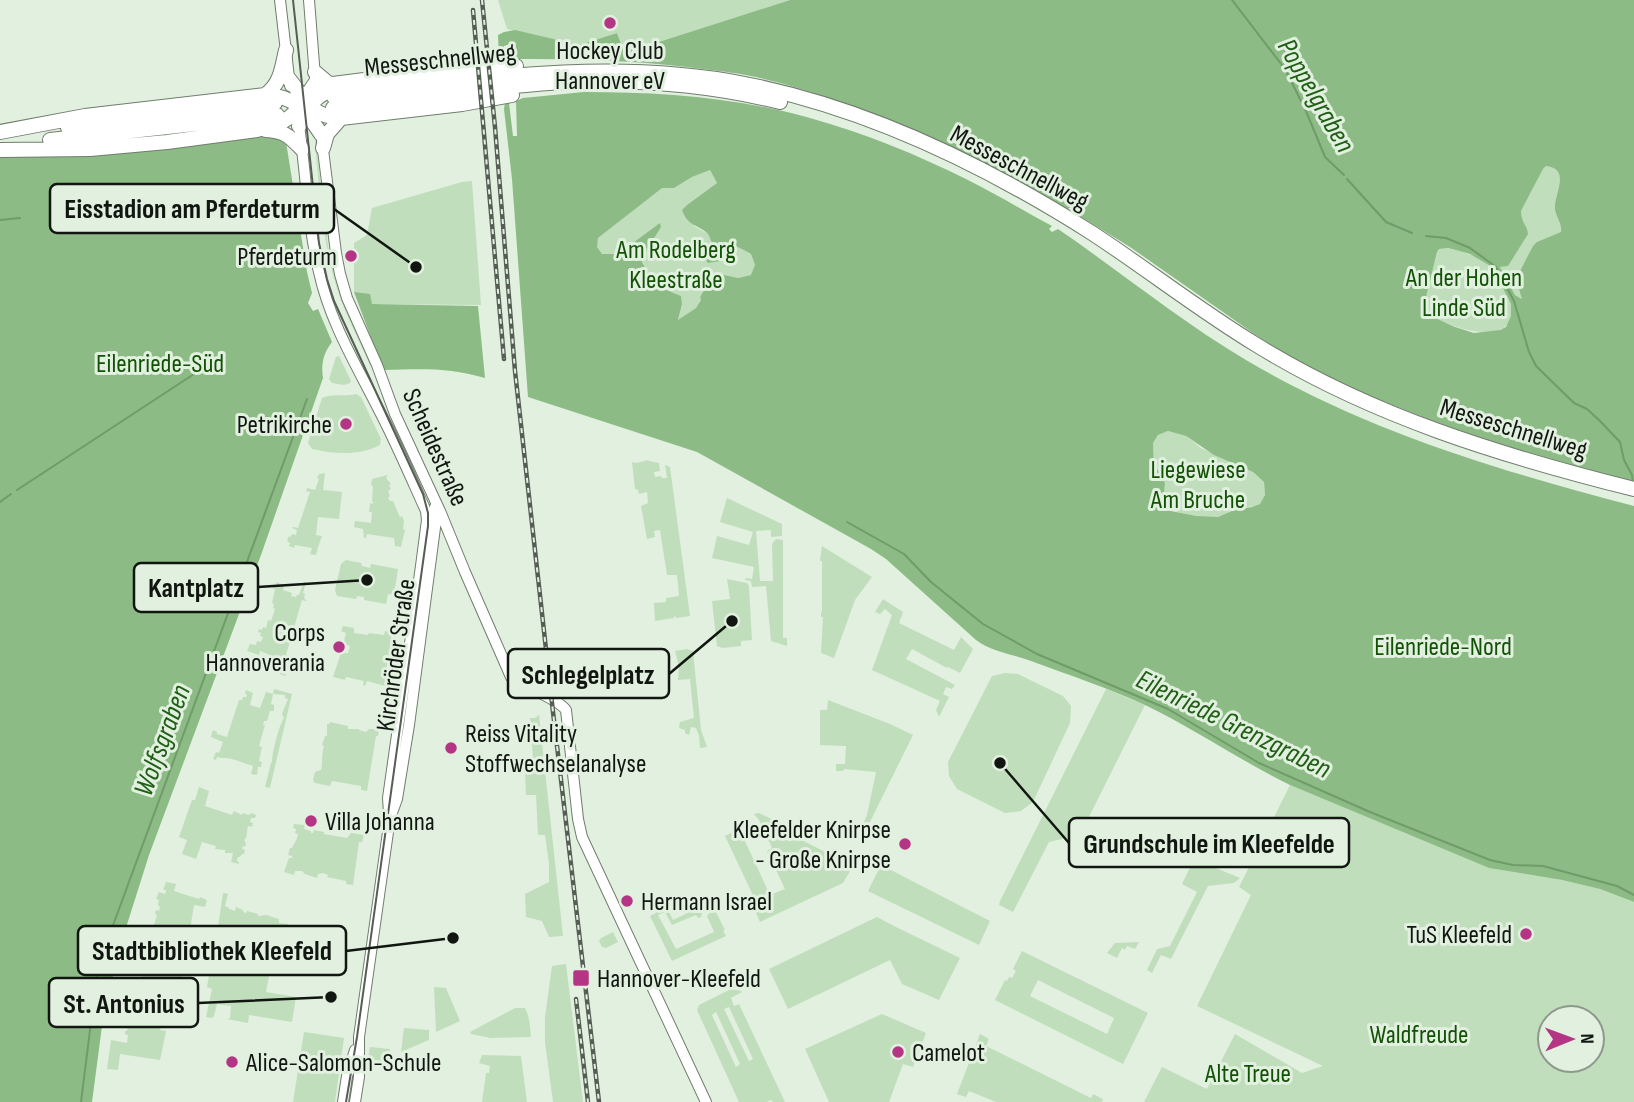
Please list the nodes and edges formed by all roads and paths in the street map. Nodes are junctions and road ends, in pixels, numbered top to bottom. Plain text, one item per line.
1 (280, 0) edge
2 (309, 0) edge
3 (286, 50) junction
4 (573, 71) junction
5 (315, 77) junction
6 (289, 79) joint
7 (342, 83) junction
8 (272, 104) junction
9 (336, 107) junction
10 (304, 114) junction
11 (257, 130) junction
12 (0, 134) edge
13 (322, 141) junction
14 (0, 148) edge
15 (1634, 489) edge
16 (433, 497) junction
17 (1634, 497) edge
18 (426, 510) junction
19 (436, 520) junction
20 (449, 533) junction
21 (390, 818) junction
22 (359, 1037) junction
23 (343, 1102) edge
24 (355, 1102) edge
25 (706, 1102) edge

1 - 3 main road
2 - 5 main road
3 - 6 main road
3 - 8 highway
4 - 7 highway
4 - 9 highway, Messeschnellweg
4 - 15 highway, Messeschnellweg
5 - 7 highway
5 - 10 highway
6 - 10 highway
7 - 10 highway
8 - 10 highway
8 - 12 highway
8 - 14 highway
9 - 10 highway
9 - 13 highway
9 - 17 highway, Messeschnellweg
10 - 11 highway
10 - 11 highway
10 - 13 highway
10 - 18 main road, Scheidestraße
11 - 14 highway
13 - 16 main road, Scheidestraße
16 - 19 main road, Kirchröder Straße
16 - 20 main road, Scheidestraße
18 - 19 main road, Scheidestraße
18 - 21 main road, Kirchröder Straße
19 - 20 main road, Scheidestraße
19 - 21 main road, Kirchröder Straße
20 - 25 main road, Scheidestraße
21 - 22 main road, Kirchröder Straße
22 - 23 main road, Kirchröder Straße
22 - 24 main road, Kirchröder Straße

